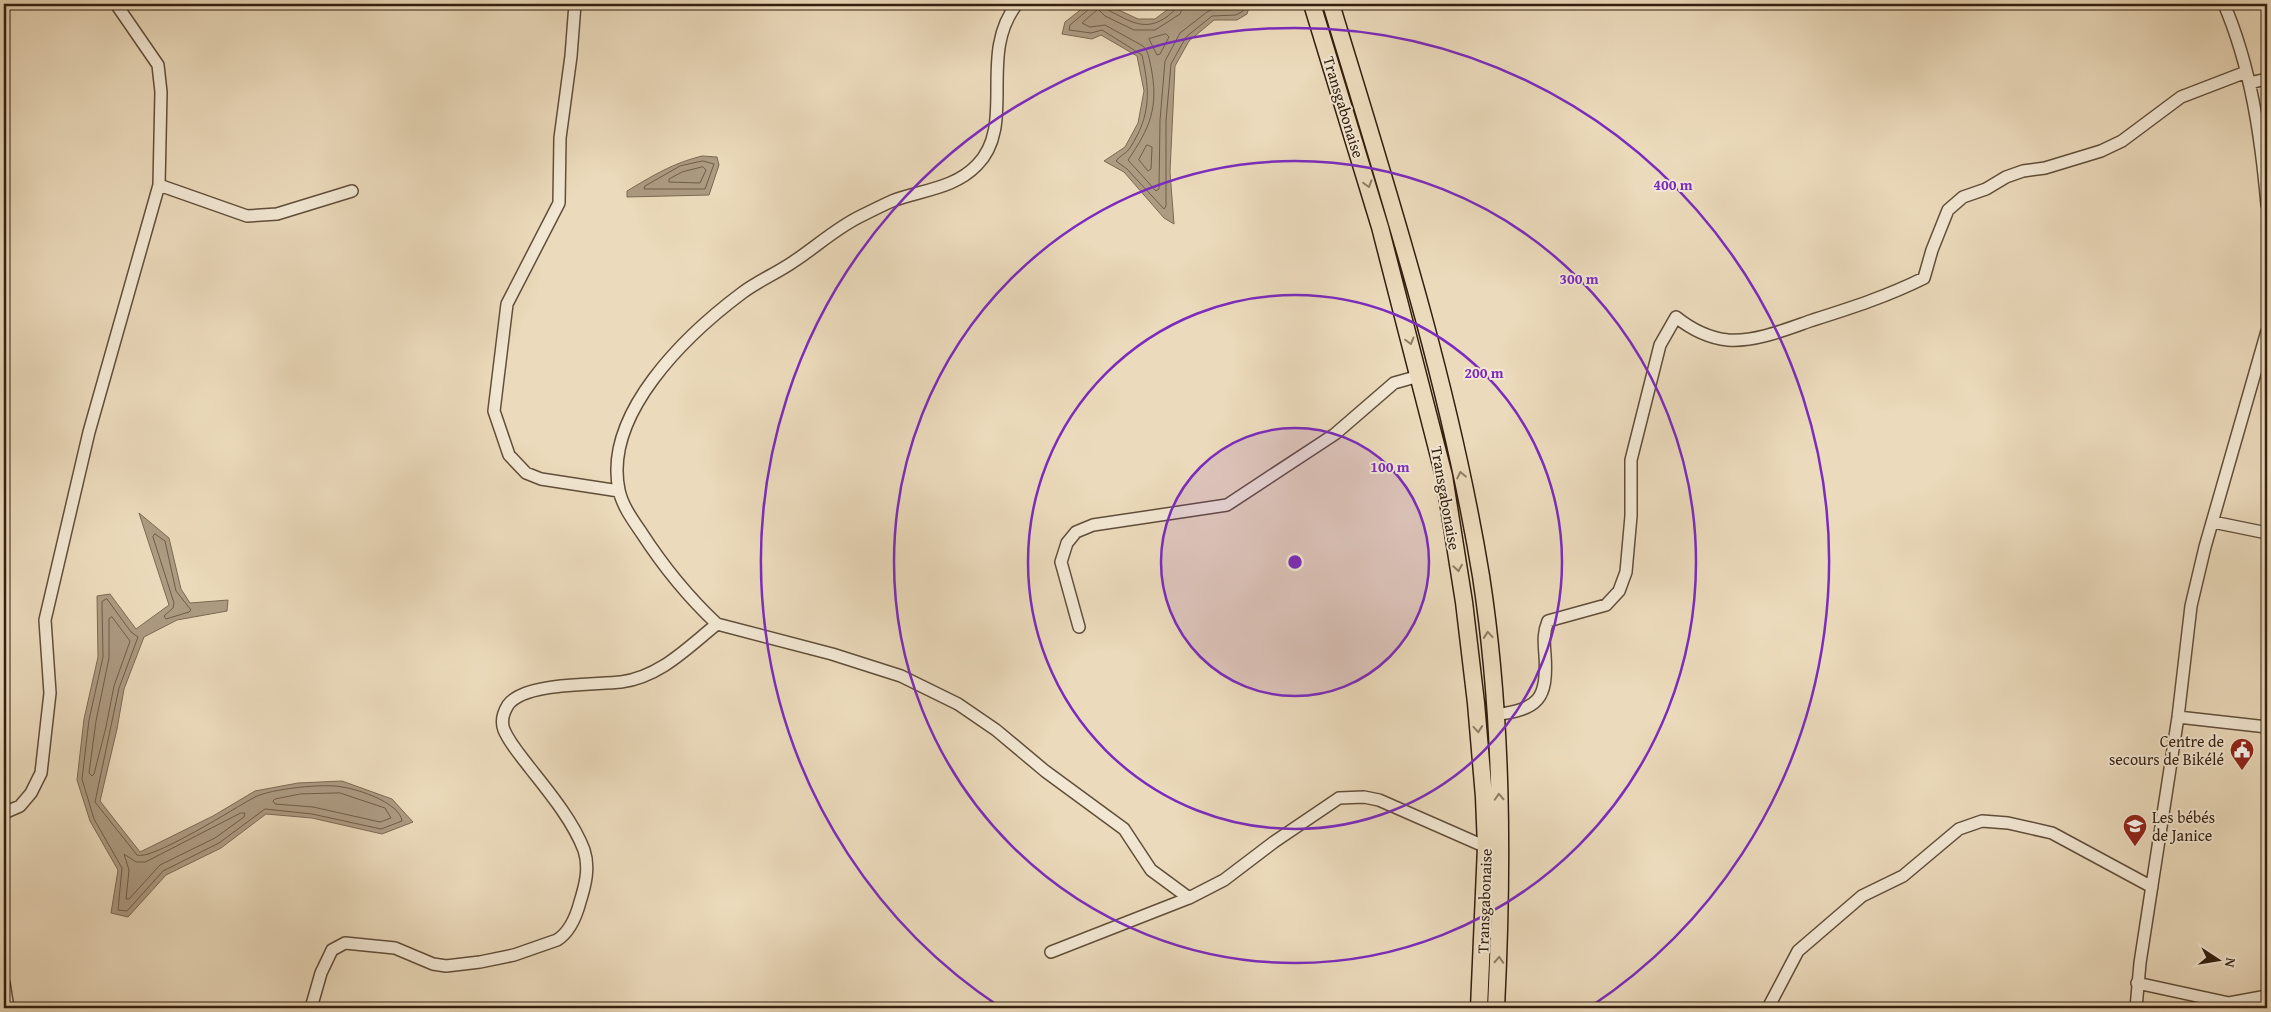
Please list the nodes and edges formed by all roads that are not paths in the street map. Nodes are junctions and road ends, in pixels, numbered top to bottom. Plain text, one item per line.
1 (116, 4) edge
2 (575, 4) edge
3 (1017, 4) edge
4 (1312, 4) edge
5 (1331, 4) edge
6 (2224, 4) edge
7 (2246, 72) junction
8 (2267, 79) edge
9 (2249, 84) junction
10 (159, 185) junction
11 (352, 191) dead end
12 (2267, 205) edge
13 (2267, 331) edge
14 (1419, 376) junction
15 (619, 491) junction
16 (2213, 522) junction
17 (2267, 532) edge
18 (717, 624) junction
19 (1079, 627) dead end
20 (1494, 715) junction
21 (2178, 717) junction
22 (2267, 727) edge
23 (4, 813) edge
24 (1486, 847) junction
25 (2152, 887) junction
26 (1189, 898) junction
27 (1051, 952) dead end
28 (4, 983) edge
29 (2137, 983) junction
30 (2267, 996) edge
31 (8, 1008) edge
32 (311, 1008) edge
33 (1479, 1008) edge
34 (1496, 1008) edge
35 (1768, 1008) edge
36 (2136, 1008) edge

1 - 10 street
2 - 15 street
3 - 15 street
4 -> 14 highway, Transgabonaise
20 -> 5 highway, Transgabonaise
6 - 7 street
7 - 9 street
7 - 20 street
8 - 9 street
9 - 12 street
10 - 11 street
10 - 23 street
13 - 16 street
14 - 19 street
14 -> 24 highway, Transgabonaise
15 - 18 street
16 - 17 street
16 - 21 street
18 - 26 street
18 - 32 street
34 -> 20 highway, Transgabonaise
21 - 22 street
21 - 25 street
24 - 26 street
24 - 33 highway, Transgabonaise
25 - 29 street
25 - 35 street
26 - 27 street
28 - 31 street
29 - 30 street
29 - 36 street

